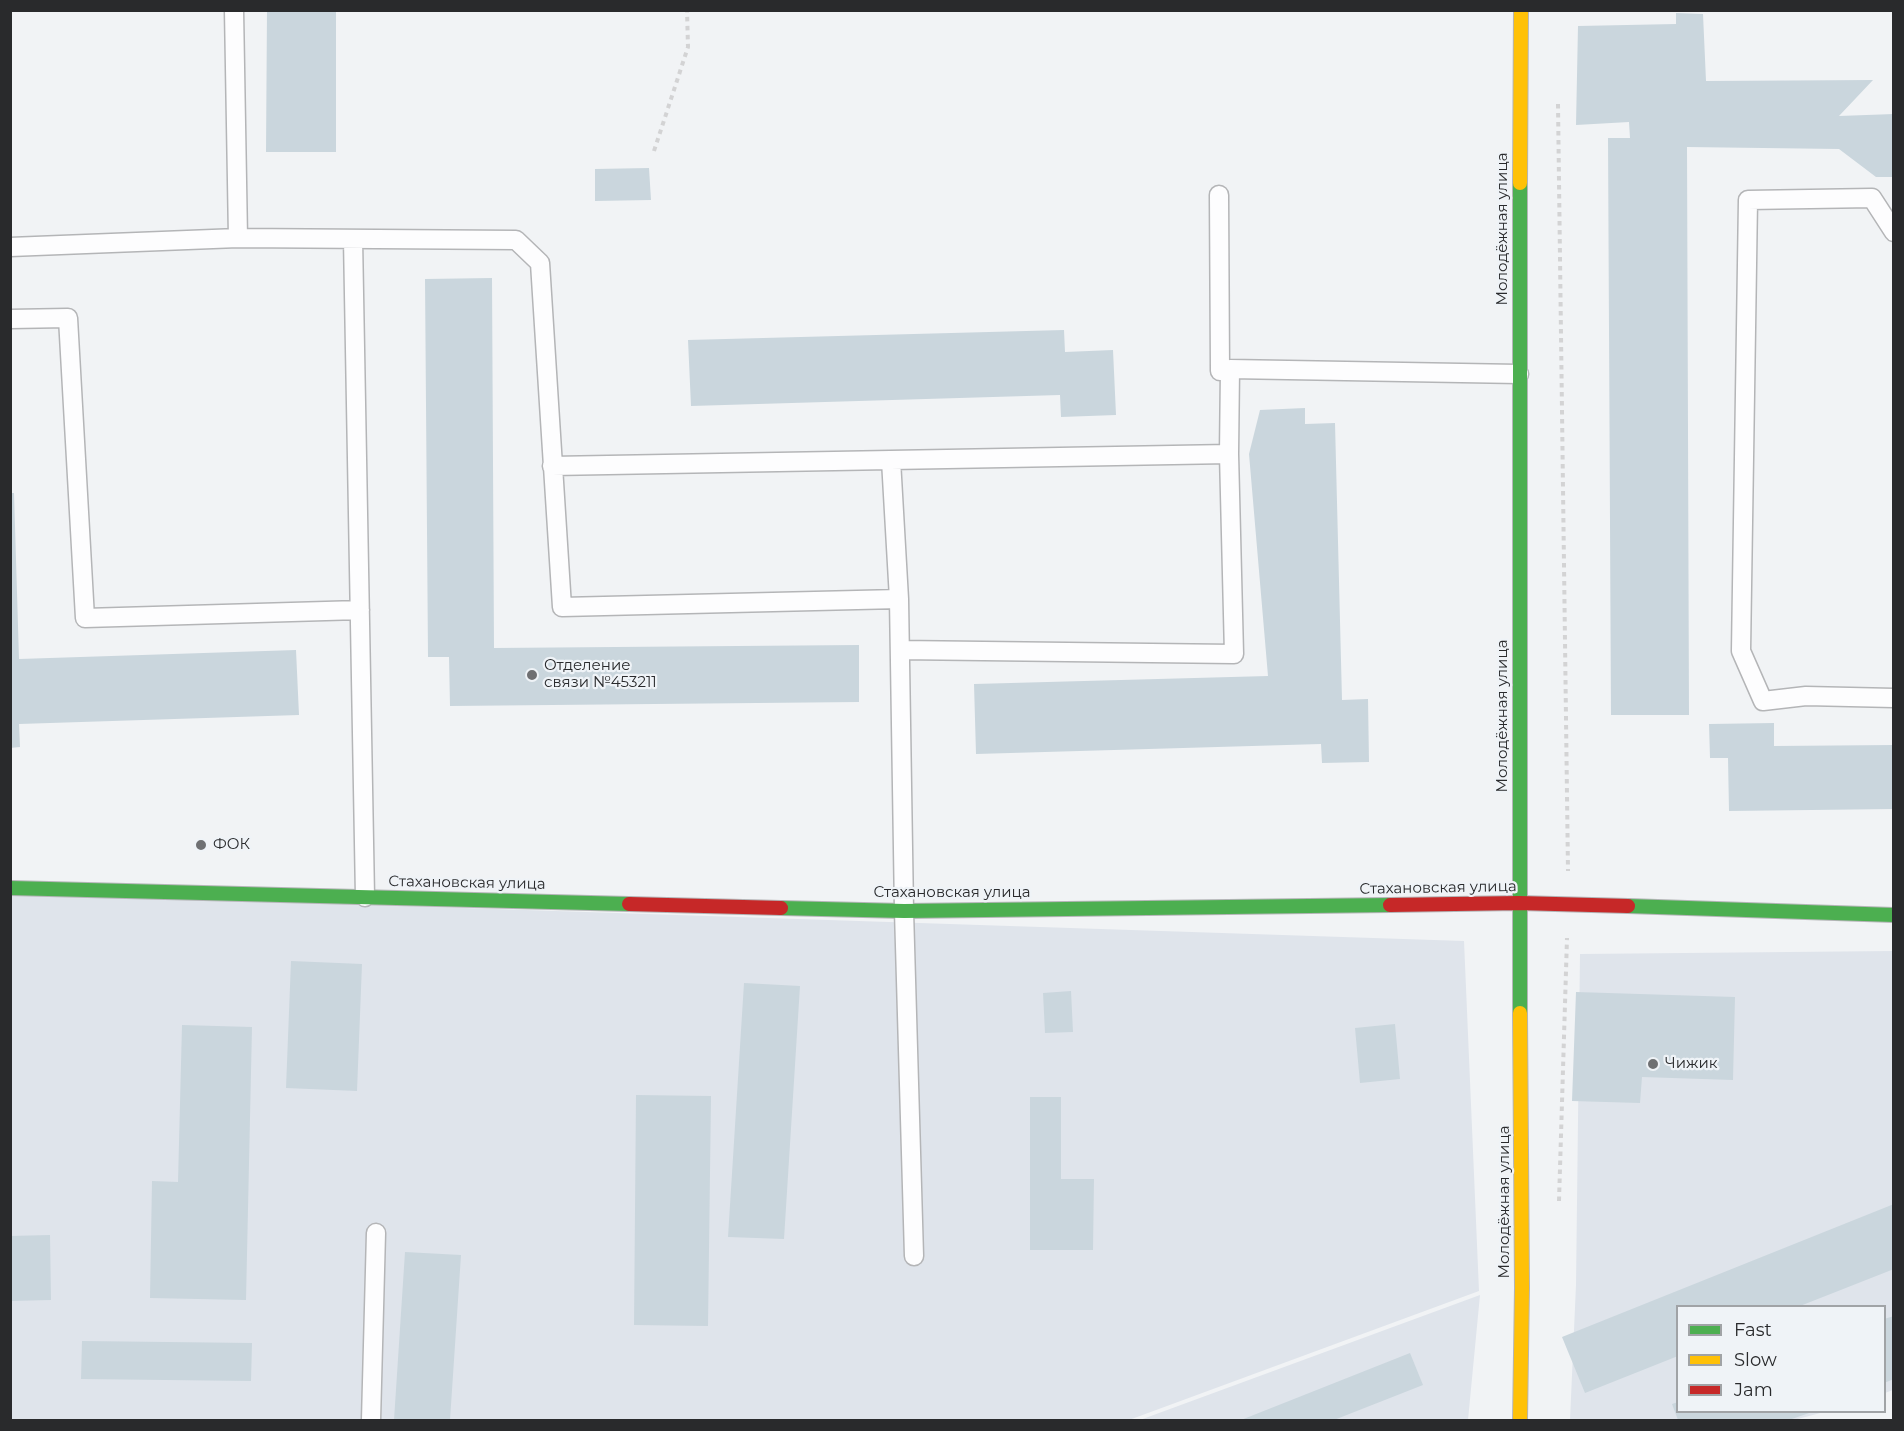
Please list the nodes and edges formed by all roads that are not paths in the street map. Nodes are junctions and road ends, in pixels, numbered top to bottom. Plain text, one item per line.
1 (234, 10) edge
2 (1521, 10) edge
3 (1219, 195) dead end
4 (1893, 232) edge
5 (238, 238) junction
6 (353, 239) junction
7 (10, 247) edge
8 (10, 319) edge
9 (1230, 369) junction
10 (1519, 374) junction
11 (1229, 454) junction
12 (891, 460) junction
13 (552, 466) junction
14 (899, 599) junction
15 (360, 610) junction
16 (900, 650) junction
17 (1893, 698) edge
18 (10, 888) edge
19 (365, 897) junction
20 (1519, 903) junction
21 (904, 911) junction
22 (1893, 915) edge
23 (376, 1233) dead end
24 (914, 1256) dead end
25 (371, 1420) edge
26 (1520, 1420) edge

1 - 5 lane
2 - 10 street, Молодёжная улица
3 - 9 lane
4 - 17 lane
5 - 6 lane
5 - 7 lane
6 - 13 lane
6 - 15 lane
8 - 15 lane
9 - 10 lane
9 - 11 lane
10 - 20 street, Молодёжная улица
11 - 12 lane
11 - 16 lane
12 - 13 lane
12 - 14 lane
13 - 14 lane
14 - 16 lane
15 - 19 lane
16 - 21 lane
18 - 19 street, Стахановская улица
19 - 21 street, Стахановская улица
20 - 21 street, Стахановская улица
20 - 22 street, Стахановская улица
20 - 26 street, Молодёжная улица
21 - 24 lane
23 - 25 lane

